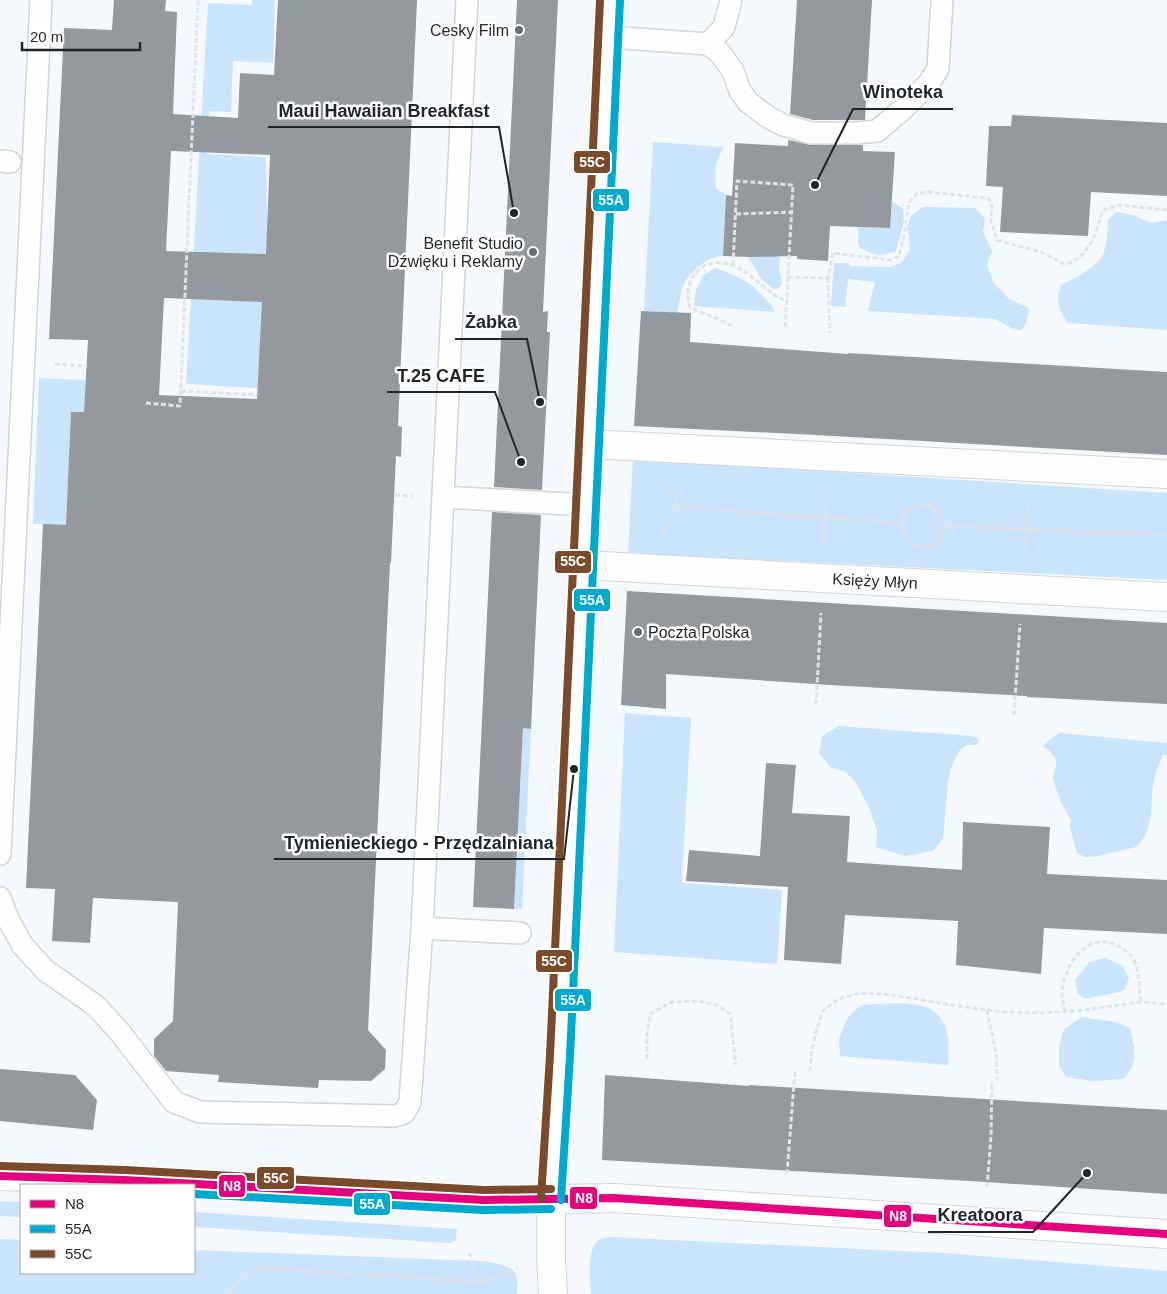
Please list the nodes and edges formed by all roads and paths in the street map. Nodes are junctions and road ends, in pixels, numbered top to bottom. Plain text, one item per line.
1 (41, 0) edge
2 (198, 0) edge
3 (467, 0) edge
4 (610, 0) edge
5 (732, 0) edge
6 (942, 0) edge
7 (609, 36) junction
8 (708, 44) junction
9 (1167, 210) edge
10 (792, 212) junction
11 (736, 214) junction
12 (733, 265) junction
13 (788, 277) junction
14 (828, 278) junction
15 (787, 302) junction
16 (732, 326) dead end
17 (785, 330) dead end
18 (830, 333) dead end
19 (180, 391) junction
20 (258, 394) dead end
21 (146, 403) dead end
22 (589, 444) junction
23 (657, 448) junction
24 (830, 457) junction
25 (1031, 467) junction
26 (1167, 474) edge
27 (443, 497) junction
28 (587, 505) junction
29 (675, 507) junction
30 (826, 518) junction
31 (902, 523) junction
32 (944, 526) junction
33 (1026, 529) junction
34 (1167, 535) edge
35 (584, 566) junction
36 (651, 569) junction
37 (822, 578) junction
38 (1022, 589) junction
39 (1167, 597) edge
40 (816, 705) dead end
41 (1014, 715) dead end
42 (0, 854) edge
43 (0, 898) edge
44 (422, 928) junction
45 (520, 934) dead end
46 (1141, 1002) junction
47 (1167, 1004) edge
48 (988, 1010) junction
49 (1065, 1012) junction
50 (647, 1060) dead end
51 (736, 1066) dead end
52 (796, 1070) dead end
53 (810, 1071) dead end
54 (997, 1080) dead end
55 (992, 1081) dead end
56 (787, 1175) dead end
57 (0, 1176) edge
58 (986, 1195) dead end
59 (551, 1199) junction
60 (1167, 1234) edge
61 (469, 1253) dead end
62 (512, 1271) dead end
63 (480, 1282) junction
64 (228, 1294) edge
65 (553, 1294) edge

1 - 42 lane
2 - 19 path
3 - 27 lane
4 - 7 street
5 - 8 lane
6 - 8 lane
7 - 8 lane
7 - 22 street
9 - 14 path
10 - 11 path
10 - 11 path
10 - 13 path
11 - 12 path
12 - 15 path
12 - 16 path
13 - 14 path
13 - 15 path
14 - 18 path
15 - 17 path
19 - 20 path
19 - 21 path
22 - 23 street
22 - 28 street
23 - 24 street
23 - 29 path
24 - 25 street
24 - 30 path
25 - 26 street
25 - 33 path
27 - 28 lane
27 - 44 lane
28 - 35 street
29 - 30 path
29 - 36 path
30 - 31 path
30 - 37 path
31 - 32 path
31 - 32 path
32 - 33 path
33 - 34 path
33 - 38 path
35 - 36 street, Księży Młyn
35 - 59 street
36 - 37 street, Księży Młyn
37 - 38 street, Księży Młyn
37 - 40 path
38 - 39 street, Księży Młyn
38 - 41 path
43 - 44 lane
44 - 45 lane
46 - 47 path
46 - 49 path
46 - 49 path
48 - 49 path
48 - 53 path
48 - 54 path
50 - 51 path
52 - 56 path
55 - 58 path
57 - 59 street
59 - 60 street
59 - 65 street
61 - 63 path
62 - 63 path
63 - 64 path

